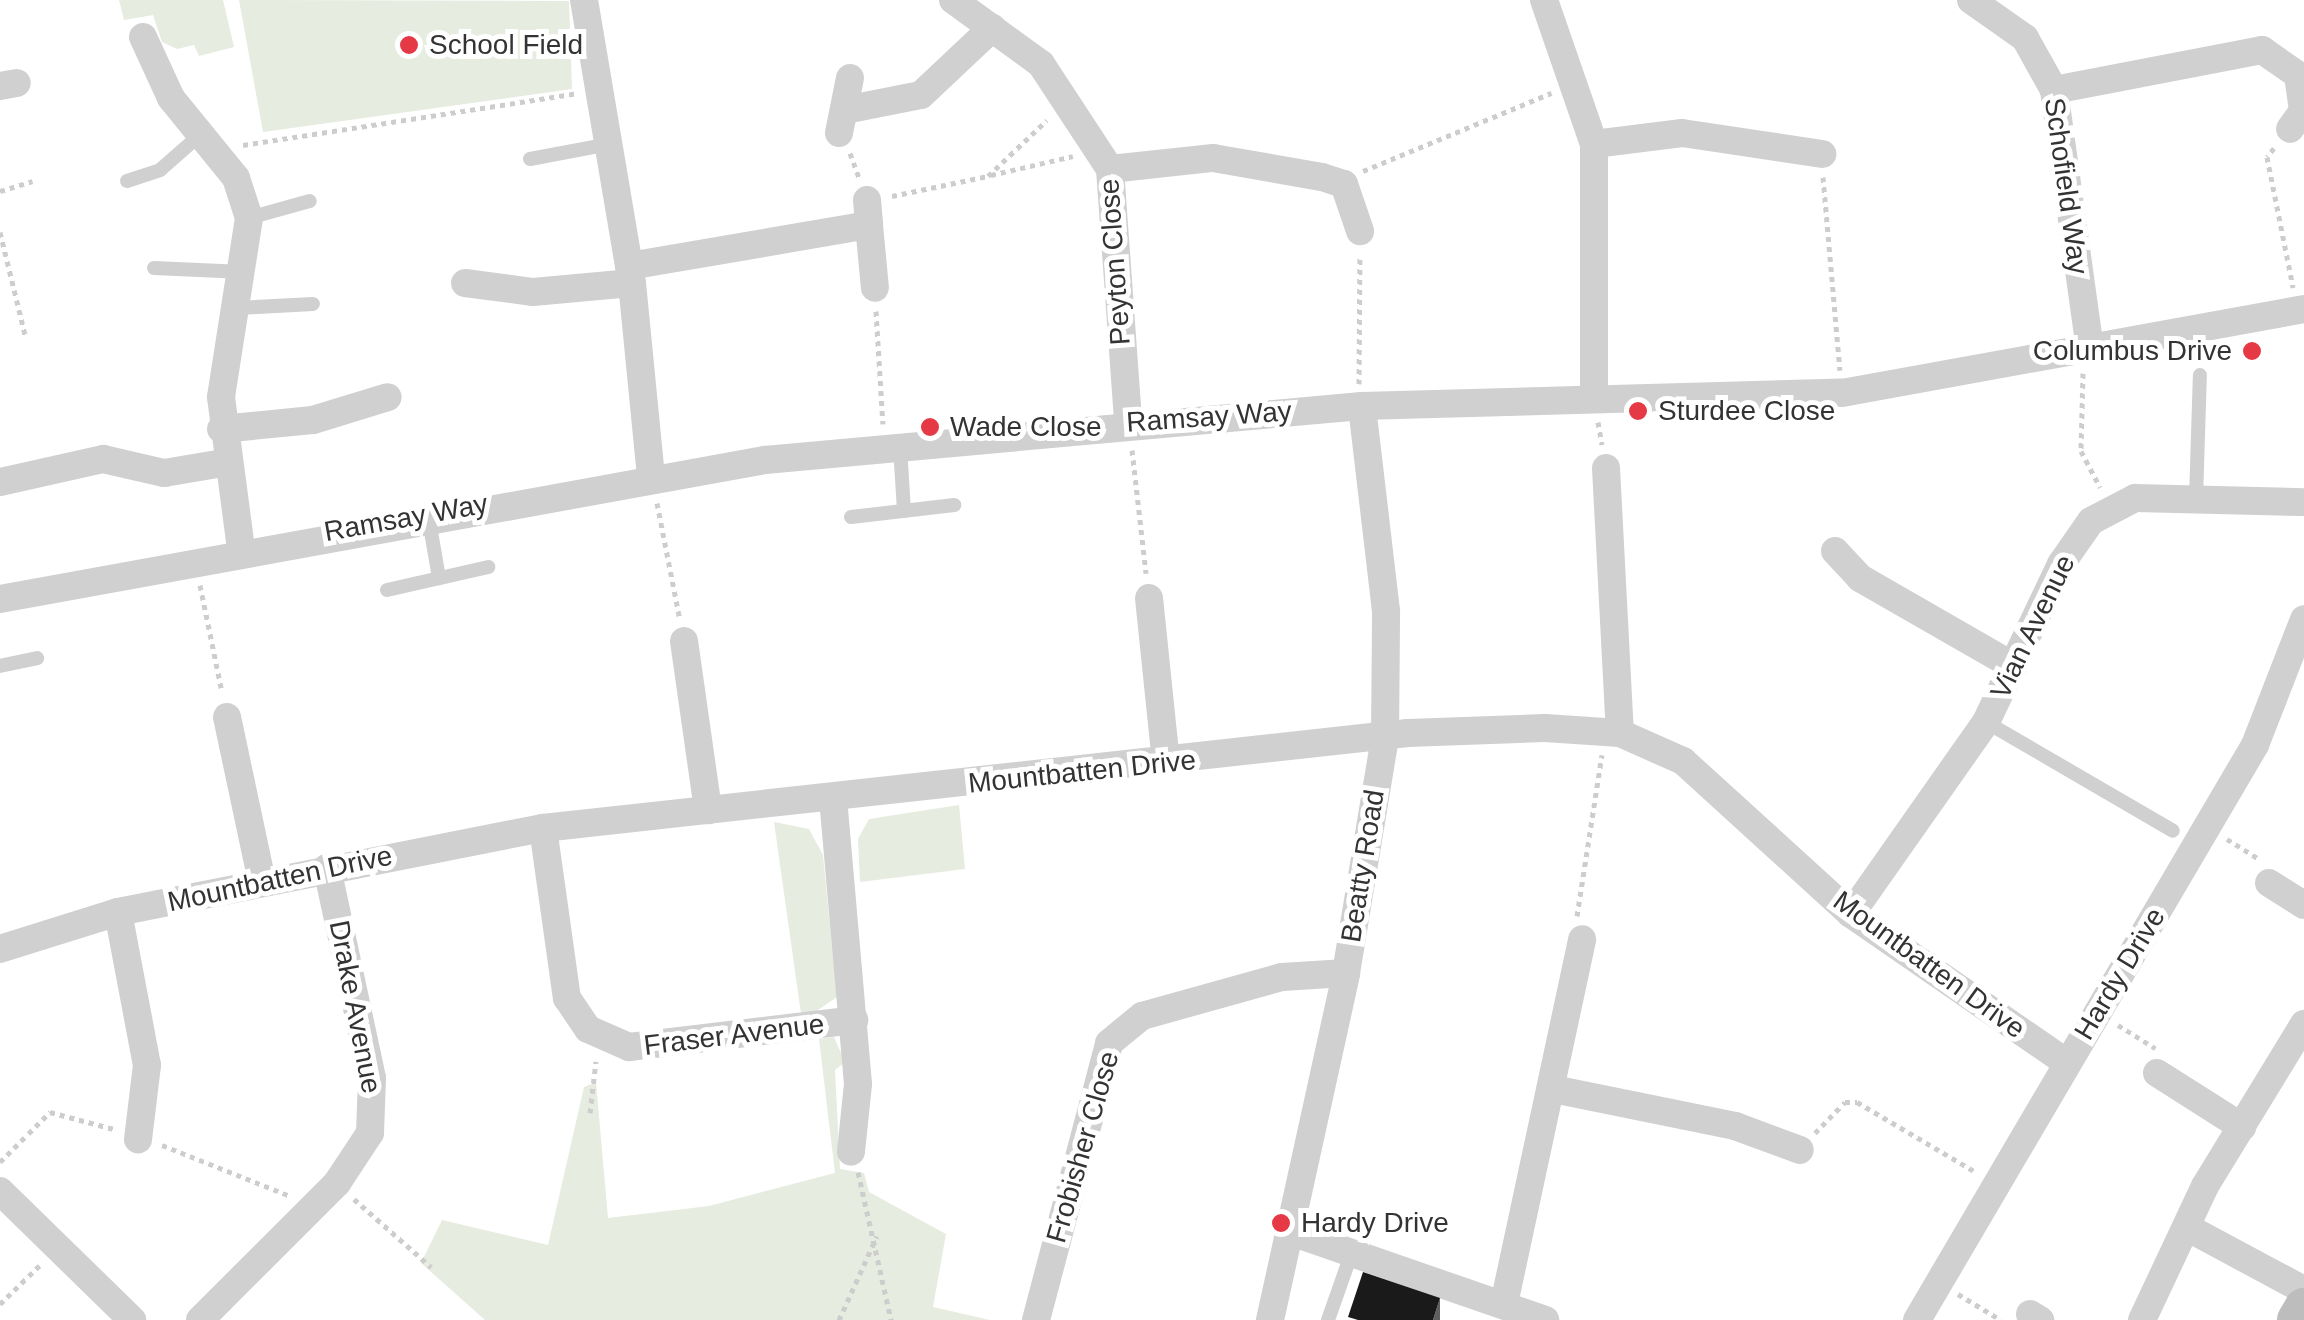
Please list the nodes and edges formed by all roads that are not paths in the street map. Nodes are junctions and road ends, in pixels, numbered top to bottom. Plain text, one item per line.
1 (584, 0) edge
2 (954, 0) edge
3 (1544, 0) edge
4 (1971, 0) edge
5 (992, 28) junction
6 (143, 37) dead end
7 (850, 78) dead end
8 (2054, 90) junction
9 (2290, 129) road end
10 (202, 133) junction
11 (1594, 144) junction
12 (604, 145) junction
13 (1822, 154) road end
14 (530, 159) dead end
15 (1106, 161) junction
16 (127, 182) dead end
17 (310, 201) dead end
18 (249, 218) junction
19 (1360, 230) road end
20 (154, 268) dead end
21 (245, 272) junction
22 (630, 274) junction
23 (465, 284) dead end
24 (874, 288) road end
25 (313, 304) dead end
26 (238, 308) junction
27 (2300, 310) edge
28 (2090, 348) junction
29 (2200, 375) dead end
30 (388, 396) dead end
31 (1594, 396) junction
32 (1362, 406) junction
33 (1128, 422) junction
34 (221, 429) junction
35 (891, 446) junction
36 (223, 463) junction
37 (1606, 468) road end
38 (651, 476) junction
39 (0, 482) edge
40 (2196, 499) junction
41 (2304, 502) edge
42 (954, 505) dead end
43 (904, 510) junction
44 (428, 514) junction
45 (851, 516) dead end
46 (240, 548) junction
47 (1834, 551) dead end
48 (488, 568) dead end
49 (439, 578) junction
50 (387, 590) dead end
51 (0, 598) edge
52 (1149, 598) road end
53 (2304, 619) edge
54 (684, 641) road end
55 (2300, 649) edge
56 (37, 658) dead end
57 (0, 666) edge
58 (2013, 666) junction
59 (227, 717) road end
60 (1986, 722) junction
61 (1614, 733) junction
62 (1385, 738) junction
63 (1166, 763) junction
64 (833, 798) junction
65 (708, 810) junction
66 (544, 828) junction
67 (2172, 831) dead end
68 (327, 868) junction
69 (262, 882) junction
70 (2269, 883) road end
71 (2304, 905) edge
72 (118, 912) junction
73 (1851, 914) junction
74 (1582, 939) road end
75 (0, 949) edge
76 (1346, 973) junction
77 (854, 1020) junction
78 (2304, 1024) edge
79 (2067, 1063) junction
80 (2157, 1072) road end
81 (1554, 1089) junction
82 (2242, 1127) junction
83 (138, 1139) dead end
84 (1800, 1150) road end
85 (851, 1152) road end
86 (0, 1191) edge
87 (2190, 1229) junction
88 (1294, 1233) junction
89 (1352, 1252) junction
90 (2304, 1290) edge
91 (2304, 1308) edge
92 (1521, 1314) edge
93 (132, 1320) edge
94 (200, 1320) edge
95 (1036, 1320) edge
96 (1270, 1320) edge
97 (1328, 1320) edge
98 (1917, 1320) edge
99 (2142, 1320) edge
100 (2296, 1320) edge

1 - 12 street
2 - 5 street, Peyton Close
3 - 11 street
4 - 8 street, Schofield Way
5 - 7 street
5 - 15 street, Peyton Close
6 - 10 street
8 - 9 street
8 - 28 street, Schofield Way
10 - 16 lane
10 - 18 street
11 - 13 street
11 - 31 street
12 - 14 lane
12 - 22 street
15 - 19 street
15 - 33 street, Peyton Close
17 - 18 lane
18 - 21 street
20 - 21 lane
21 - 26 street
22 - 23 street
22 - 24 street
22 - 38 street
25 - 26 lane
26 - 34 street
27 - 28 street, Ramsay Way
28 - 31 street, Ramsay Way
29 - 40 lane
30 - 34 street
31 - 32 street, Ramsay Way
32 - 33 street, Ramsay Way
32 - 62 street, Beatty Road
33 - 35 street, Ramsay Way
34 - 36 street
35 - 38 street, Ramsay Way
35 - 43 lane
36 - 39 street
36 - 46 street
37 - 61 street
38 - 44 street, Ramsay Way
40 - 41 street
40 - 58 street, Vian Avenue
42 - 43 lane
43 - 45 lane
44 - 46 street, Ramsay Way
44 - 49 lane
46 - 51 street, Ramsay Way
47 - 58 street
48 - 49 lane
49 - 50 lane
52 - 63 street
53 - 55 street, Hardy Drive
54 - 65 street
55 - 79 street, Hardy Drive
56 - 57 lane
58 - 60 street, Vian Avenue
59 - 69 street
60 - 67 lane
60 - 73 street, Vian Avenue
61 - 62 street, Mountbatten Drive
61 - 73 street, Mountbatten Drive
62 - 63 street, Mountbatten Drive
62 - 76 street, Beatty Road
63 - 64 street, Mountbatten Drive
64 - 65 street, Mountbatten Drive
64 - 77 street, Fraser Avenue
65 - 66 street, Mountbatten Drive
66 - 68 street, Mountbatten Drive
66 - 77 street, Fraser Avenue
68 - 69 street, Mountbatten Drive
68 - 94 street, Drake Avenue
69 - 72 street, Mountbatten Drive
70 - 71 street
72 - 75 street, Mountbatten Drive
72 - 83 street
73 - 79 street, Mountbatten Drive
74 - 81 street
76 - 88 street, Beatty Road
76 - 95 street, Frobisher Close
77 - 85 street, Fraser Avenue
78 - 82 street
79 - 98 street, Hardy Drive
80 - 82 street
81 - 84 street
81 - 92 street
82 - 87 street
86 - 93 street
87 - 90 street
87 - 99 street
88 - 89 street
88 - 96 street, Beatty Road
89 - 92 street
89 - 97 lane
91 - 100 street

